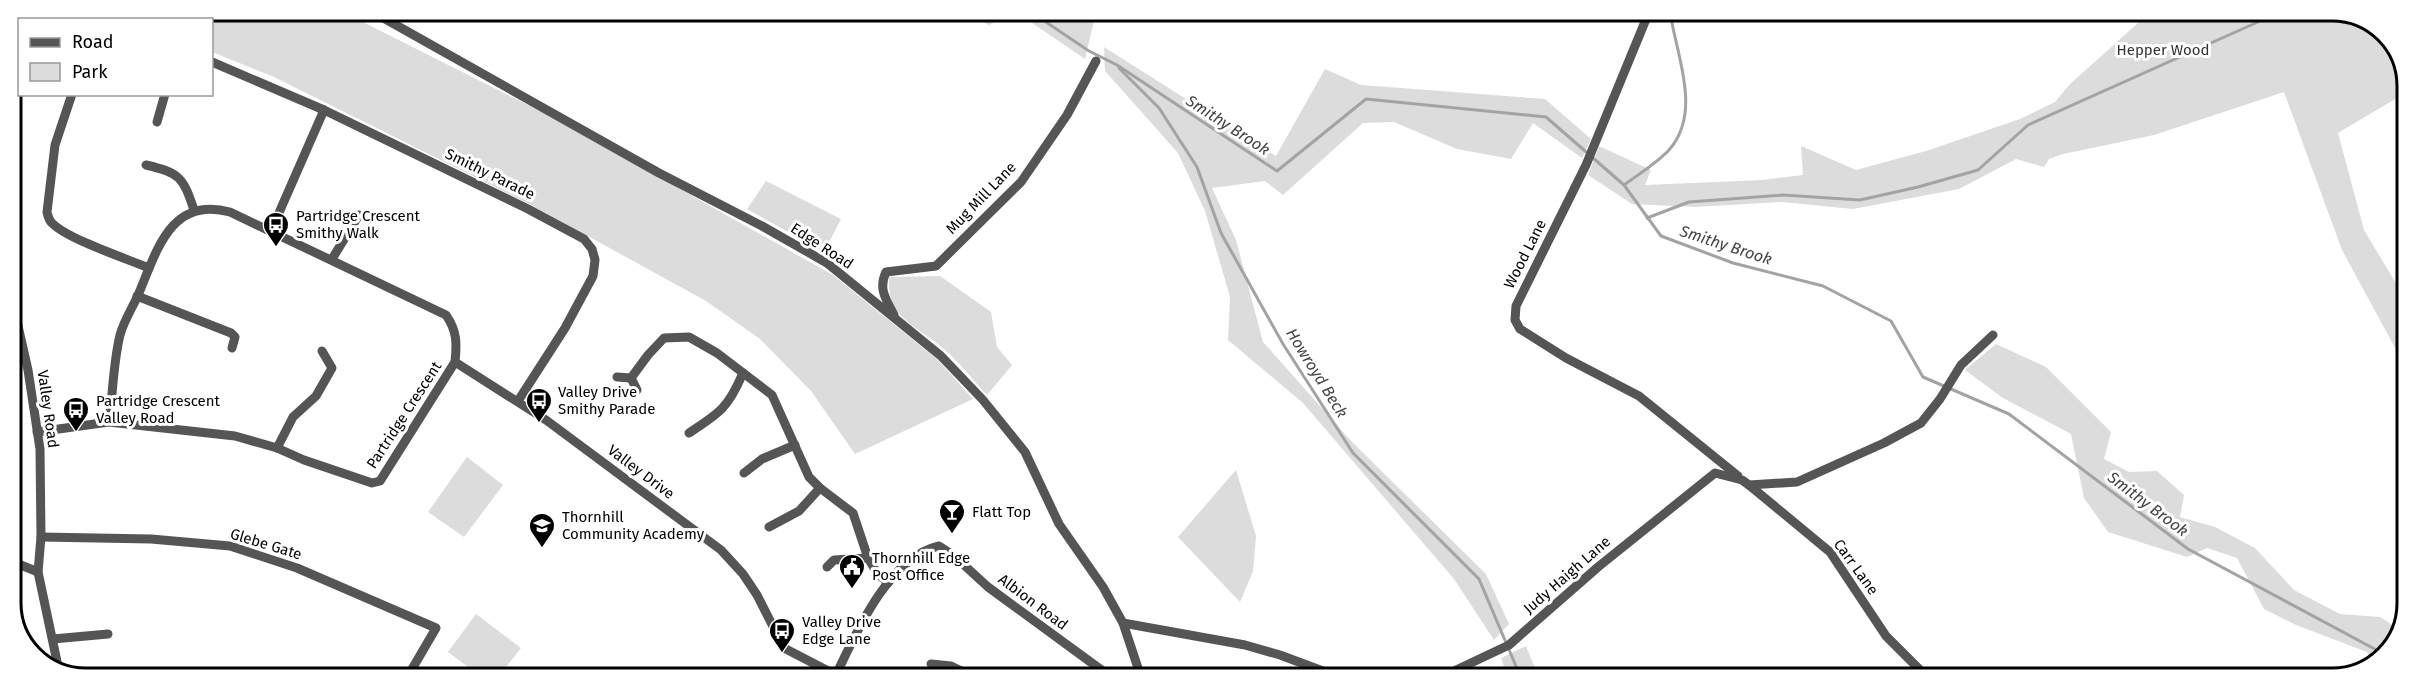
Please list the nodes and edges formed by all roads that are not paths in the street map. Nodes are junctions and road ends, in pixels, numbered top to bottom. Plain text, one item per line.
1 (389, 21) edge
2 (1645, 21) edge
3 (1096, 61) dead end
4 (213, 62) edge
5 (71, 96) edge
6 (164, 96) edge
7 (324, 110) junction
8 (157, 122) dead end
9 (146, 165) dead end
10 (194, 210) junction
11 (359, 215) dead end
12 (271, 231) junction
13 (332, 259) junction
14 (148, 268) junction
15 (137, 296) junction
16 (897, 320) junction
17 (1993, 335) dead end
18 (21, 341) edge
19 (232, 348) dead end
20 (322, 351) dead end
21 (455, 362) junction
22 (743, 373) junction
23 (617, 377) dead end
24 (631, 378) junction
25 (637, 390) dead end
26 (518, 401) junction
27 (109, 422) junction
28 (37, 432) junction
29 (689, 434) dead end
30 (795, 445) junction
31 (277, 448) junction
32 (1718, 462) junction
33 (744, 473) dead end
34 (1715, 473) junction
35 (1746, 482) junction
36 (820, 488) junction
37 (769, 527) dead end
38 (41, 537) junction
39 (868, 558) junction
40 (21, 565) edge
41 (827, 567) dead end
42 (38, 572) junction
43 (888, 583) junction
44 (1123, 623) junction
45 (108, 634) dead end
46 (53, 639) junction
47 (57, 661) edge
48 (932, 664) dead end
49 (413, 668) edge
50 (821, 668) edge
51 (840, 668) edge
52 (955, 668) edge
53 (1099, 668) edge
54 (1138, 668) edge
55 (1316, 668) edge
56 (1460, 668) edge
57 (1918, 668) edge

1 - 16 street, Edge Road
2 - 32 street, Wood Lane
3 - 16 street, Mug Mill Lane
4 - 7 street, Smithy Parade
5 - 14 street
6 - 8 street
7 - 12 street
7 - 26 street, Smithy Parade
9 - 10 street
10 - 12 street, Partridge Crescent
10 - 14 street
11 - 13 street
12 - 13 street, Partridge Crescent
13 - 21 street, Partridge Crescent
14 - 15 street
15 - 19 street
15 - 27 street
16 - 44 street, Edge Road
17 - 35 street
18 - 28 street, Valley Road
20 - 31 street
21 - 26 street, Valley Drive
21 - 31 street, Partridge Crescent
22 - 24 street
22 - 29 street
22 - 30 street
23 - 24 street
24 - 25 street
26 - 50 street, Valley Drive
27 - 28 street, Partridge Crescent
27 - 31 street, Partridge Crescent
28 - 38 street, Valley Road
30 - 33 street
30 - 36 street
32 - 34 street
32 - 35 street, Wood Lane
34 - 35 street
34 - 56 street, Judy Haigh Lane
35 - 57 street, Carr Lane
36 - 37 street
36 - 39 street
38 - 42 street, Valley Road
38 - 49 street, Glebe Gate
39 - 41 street
39 - 43 street
40 - 42 street
42 - 46 street, Valley Road
43 - 51 street
43 - 53 street, Albion Road
44 - 54 street, Edge Road
44 - 55 street
45 - 46 street
46 - 47 street, Valley Road
48 - 52 street

